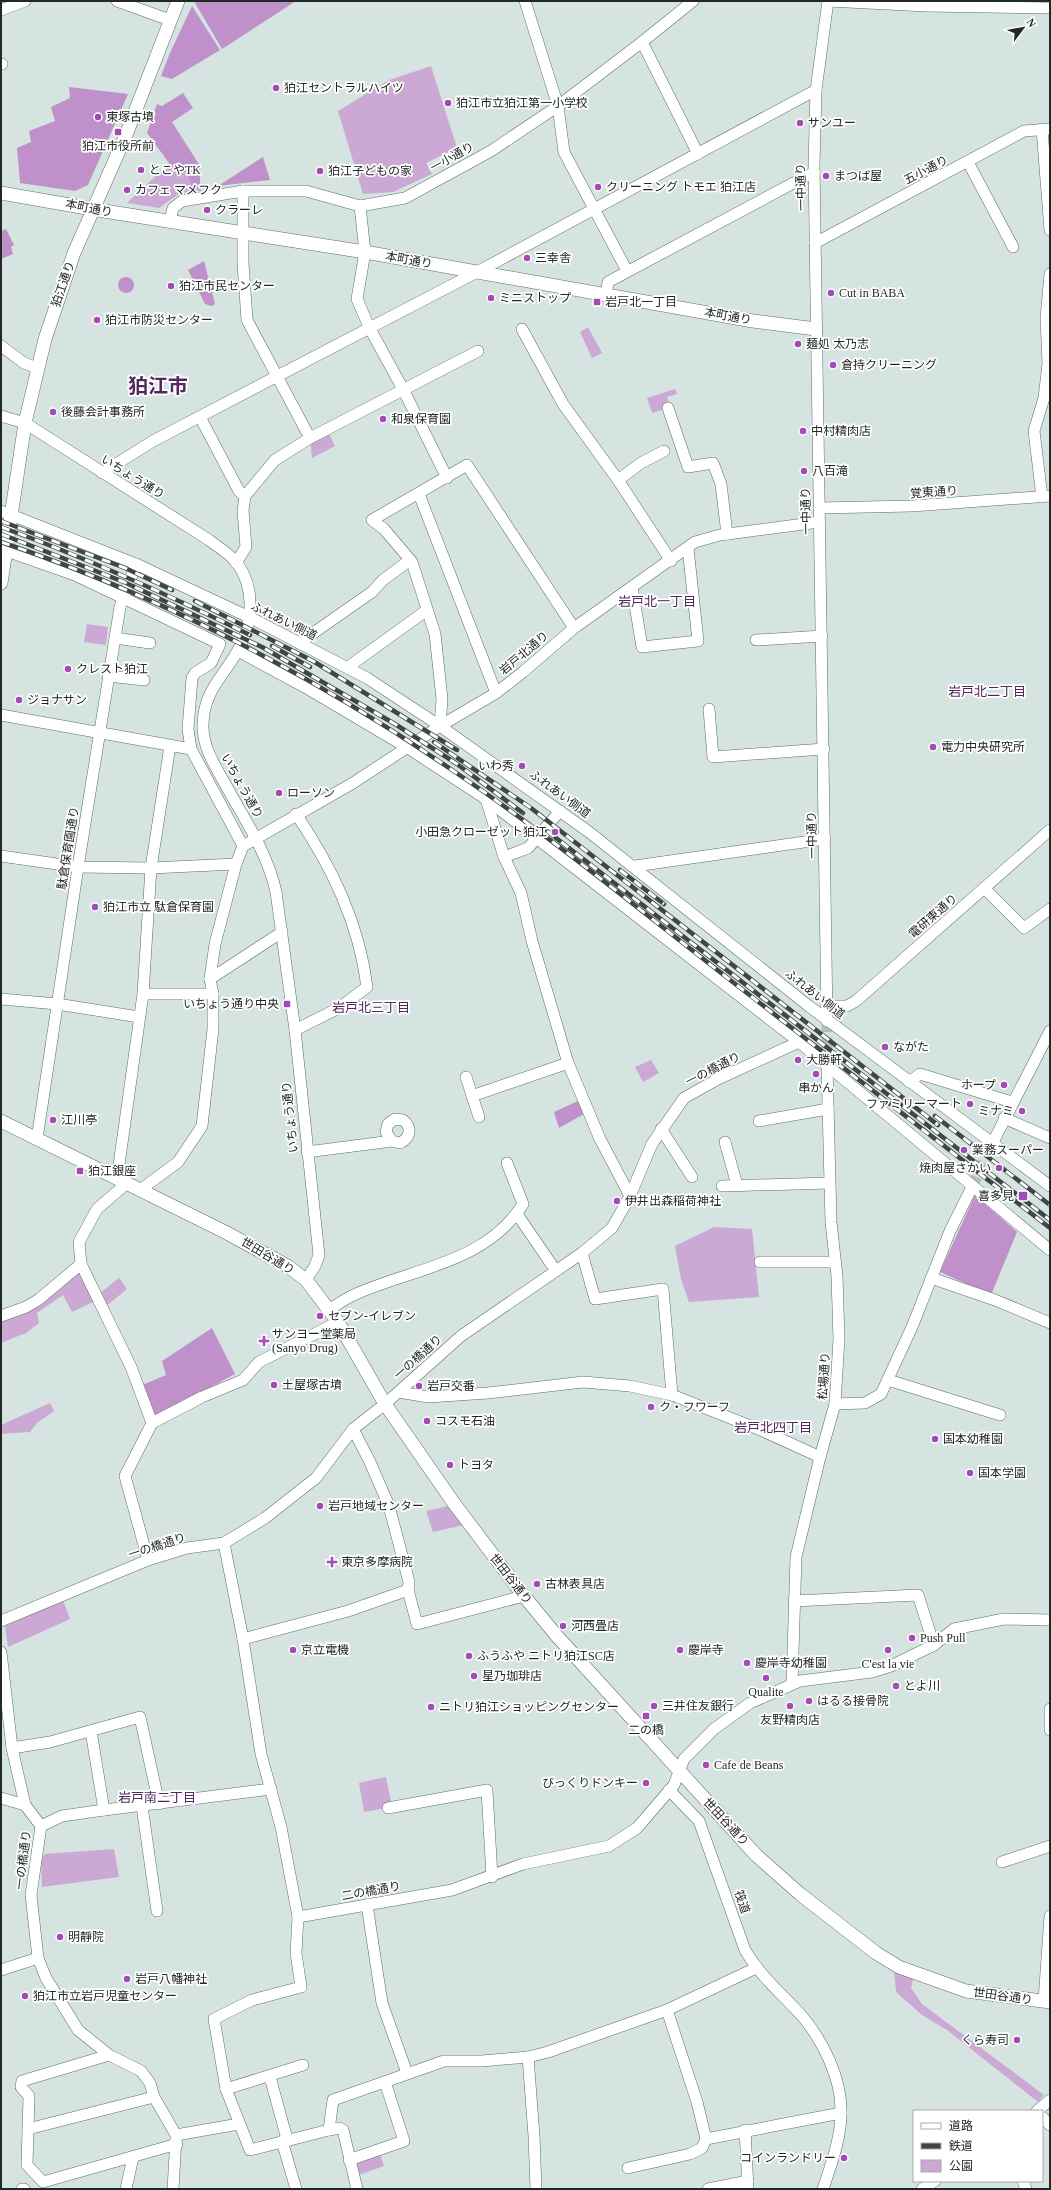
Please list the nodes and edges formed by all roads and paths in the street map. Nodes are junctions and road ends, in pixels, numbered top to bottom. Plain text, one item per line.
1 (25, 1) edge
2 (117, 1) edge
3 (178, 1) edge
4 (526, 1) edge
5 (693, 1) edge
6 (828, 1) edge
7 (1043, 6) edge
8 (1, 10) edge
9 (170, 20) junction
10 (642, 42) junction
11 (816, 90) junction
12 (558, 106) junction
13 (1046, 129) edge
14 (698, 154) junction
15 (968, 162) junction
16 (814, 172) junction
17 (243, 191) junction
18 (1, 193) edge
19 (360, 206) junction
20 (93, 208) junction
21 (593, 208) junction
22 (170, 221) junction
23 (1050, 230) edge
24 (243, 233) junction
25 (815, 243) junction
26 (1013, 247) dead end
27 (364, 252) junction
28 (627, 271) junction
29 (477, 272) junction
30 (1050, 274) edge
31 (606, 295) junction
32 (369, 327) junction
33 (522, 329) dead end
34 (816, 329) junction
35 (1, 346) edge
36 (478, 351) dead end
37 (1049, 364) edge
38 (37, 368) junction
39 (277, 376) junction
40 (404, 391) junction
41 (668, 408) dead end
42 (1, 416) edge
43 (200, 417) junction
44 (25, 423) junction
45 (310, 438) junction
46 (664, 451) dead end
47 (102, 473) junction
48 (447, 478) junction
49 (618, 480) junction
50 (419, 494) junction
51 (245, 496) junction
52 (1046, 497) edge
53 (819, 508) junction
54 (6, 513) edge
55 (819, 522) junction
56 (727, 534) junction
57 (688, 548) junction
58 (3, 550) edge
59 (410, 560) junction
60 (671, 561) junction
61 (236, 563) junction
62 (136, 564) junction
63 (1, 584) edge
64 (632, 587) junction
65 (123, 598) junction
66 (427, 610) junction
67 (250, 618) junction
68 (574, 628) junction
69 (822, 636) junction
70 (115, 638) junction
71 (756, 640) dead end
72 (150, 643) dead end
73 (299, 643) junction
74 (238, 650) junction
75 (348, 667) junction
76 (108, 676) junction
77 (144, 680) dead end
78 (496, 693) junction
79 (709, 709) dead end
80 (1, 715) edge
81 (440, 726) junction
82 (99, 734) junction
83 (170, 746) junction
84 (408, 748) junction
85 (191, 749) junction
86 (824, 749) junction
87 (486, 799) junction
88 (560, 811) junction
89 (296, 814) junction
90 (1050, 830) edge
91 (255, 837) junction
92 (537, 839) junction
93 (825, 840) junction
94 (243, 846) junction
95 (1, 856) edge
96 (504, 857) junction
97 (236, 864) junction
98 (635, 866) junction
99 (78, 868) junction
100 (151, 868) junction
101 (984, 888) junction
102 (1050, 909) edge
103 (282, 932) junction
104 (210, 978) junction
105 (143, 994) junction
106 (213, 994) junction
107 (1, 998) edge
108 (57, 1004) junction
109 (828, 1006) junction
110 (139, 1017) junction
111 (828, 1021) junction
112 (295, 1030) junction
113 (1050, 1031) edge
114 (799, 1042) junction
115 (568, 1064) junction
116 (827, 1065) junction
117 (466, 1077) dead end
118 (909, 1082) junction
119 (472, 1096) junction
120 (1012, 1102) junction
121 (828, 1108) junction
122 (479, 1117) dead end
123 (1004, 1118) junction
124 (1, 1121) edge
125 (759, 1121) dead end
126 (661, 1129) junction
127 (1050, 1138) edge
128 (37, 1139) junction
129 (392, 1141) dead end
130 (725, 1142) dead end
131 (992, 1144) junction
132 (307, 1152) junction
133 (507, 1163) dead end
134 (692, 1177) dead end
135 (122, 1181) junction
136 (829, 1182) junction
137 (736, 1185) junction
138 (722, 1186) dead end
139 (1050, 1186) edge
140 (972, 1187) junction
141 (140, 1190) junction
142 (630, 1196) junction
143 (517, 1214) junction
144 (1050, 1250) edge
145 (582, 1253) junction
146 (760, 1262) dead end
147 (835, 1262) junction
148 (81, 1264) junction
149 (556, 1271) junction
150 (931, 1278) junction
151 (306, 1280) junction
152 (329, 1310) junction
153 (1, 1316) edge
154 (338, 1322) junction
155 (1050, 1323) edge
156 (888, 1380) junction
157 (399, 1392) junction
158 (672, 1395) junction
159 (385, 1404) junction
160 (835, 1404) junction
161 (1000, 1415) dead end
162 (152, 1424) junction
163 (353, 1429) junction
164 (820, 1457) junction
165 (224, 1543) junction
166 (148, 1560) junction
167 (408, 1590) junction
168 (524, 1596) junction
169 (794, 1601) junction
170 (1050, 1620) edge
171 (1, 1621) edge
172 (243, 1639) junction
173 (934, 1645) junction
174 (1, 1652) edge
175 (792, 1684) junction
176 (1050, 1709) edge
177 (1050, 1730) edge
178 (91, 1731) junction
179 (12, 1748) junction
180 (680, 1772) junction
181 (271, 1789) junction
182 (669, 1790) junction
183 (1, 1799) edge
184 (159, 1804) junction
185 (25, 1805) junction
186 (142, 1806) junction
187 (388, 1808) dead end
188 (104, 1810) junction
189 (41, 1826) junction
190 (1050, 1846) edge
191 (1002, 1862) dead end
192 (492, 1877) junction
193 (367, 1905) junction
194 (157, 1911) dead end
195 (1050, 1916) edge
196 (298, 1917) junction
197 (38, 1958) junction
198 (756, 1968) junction
199 (1, 1970) edge
200 (1047, 2002) edge
201 (667, 2010) junction
202 (109, 2055) junction
203 (528, 2056) junction
204 (303, 2065) dead end
205 (407, 2073) junction
206 (270, 2077) junction
207 (385, 2082) junction
208 (226, 2089) junction
209 (154, 2097) junction
210 (1050, 2100) edge
211 (1038, 2110) edge
212 (841, 2113) junction
213 (239, 2124) junction
214 (28, 2129) junction
215 (328, 2130) junction
216 (745, 2130) junction
217 (706, 2139) junction
218 (176, 2140) junction
219 (284, 2140) junction
220 (134, 2157) junction
221 (349, 2160) junction
222 (628, 2168) dead end
223 (933, 2182) edge
224 (748, 2185) edge
225 (126, 2189) edge
226 (173, 2189) edge
227 (296, 2189) edge
228 (357, 2189) edge
229 (536, 2189) edge
230 (708, 2189) edge
231 (823, 2189) edge
232 (922, 2189) edge

1 - 8 street
2 - 9 street
3 - 9 main road, 狛江通り
4 - 12 street
5 - 10 street, 一小通り
6 - 7 street
6 - 11 street, 一中通り
9 - 20 main road, 狛江通り
10 - 12 street, 一小通り
10 - 14 street
11 - 14 street
11 - 16 street, 一中通り
12 - 19 street, 一小通り
12 - 21 street
13 - 15 street, 五小通り
13 - 23 street
14 - 21 street
15 - 25 street, 五小通り
15 - 26 street
16 - 25 street, 一中通り
16 - 28 street
17 - 19 street, 一小通り
17 - 22 street, 一小通り
17 - 24 street
18 - 20 main road, 本町通り
19 - 27 street
20 - 22 main road, 本町通り
20 - 38 main road, 狛江通り
21 - 28 street
21 - 29 street
22 - 24 main road, 本町通り
24 - 27 main road, 本町通り
24 - 39 street
25 - 34 street, 一中通り
27 - 29 main road, 本町通り
27 - 32 street
28 - 31 street
29 - 31 main road, 本町通り
29 - 32 street
30 - 37 street
31 - 34 main road, 本町通り
32 - 39 street
32 - 40 street
33 - 49 street
34 - 53 street, 一中通り
35 - 38 street
36 - 40 street
37 - 52 street
38 - 44 main road, 狛江通り
39 - 43 street
39 - 45 street
40 - 45 street
40 - 48 street
41 - 56 street
42 - 44 street, いちょう通り
43 - 47 street
43 - 51 street
44 - 47 street, いちょう通り
44 - 54 main road, 狛江通り
45 - 51 street
46 - 49 street
47 - 61 street, いちょう通り
48 - 50 street
48 - 68 street
49 - 60 street
50 - 59 street
50 - 78 street
51 - 61 street
52 - 53 street, 覚東通り
53 - 55 street, 一中通り
54 - 58 main road, 狛江通り
54 - 62 street, ふれあい側道
55 - 56 street, 岩戸北通り
55 - 69 street, 一中通り
56 - 57 street, 岩戸北通り
57 - 60 street, 岩戸北通り
57 - 64 street
58 - 63 main road, 狛江通り
58 - 65 street
59 - 66 street
59 - 73 street
60 - 64 street, 岩戸北通り
61 - 67 street, いちょう通り
62 - 65 street, 駄倉保育園通り
62 - 67 street, ふれあい側道
64 - 68 street, 岩戸北通り
65 - 70 street, 駄倉保育園通り
65 - 85 street
66 - 75 street
66 - 81 street
67 - 73 street, ふれあい側道
67 - 74 street, いちょう通り
68 - 78 street, 岩戸北通り
69 - 71 street
69 - 86 street, 一中通り
70 - 72 street
70 - 76 street, 駄倉保育園通り
73 - 75 street, ふれあい側道
74 - 84 street
74 - 91 street, いちょう通り
75 - 81 street, ふれあい側道
76 - 77 street
76 - 82 street, 駄倉保育園通り
78 - 81 street, 岩戸北通り
79 - 86 street
80 - 82 street
81 - 84 street, 岩戸北通り
81 - 88 street, ふれあい側道
82 - 83 street
82 - 99 street, 駄倉保育園通り
83 - 85 street
83 - 100 street
84 - 87 street
84 - 89 street, 岩戸北通り
85 - 94 street
86 - 93 street, 一中通り
87 - 92 street
87 - 96 street
88 - 92 street
88 - 98 street, ふれあい側道
89 - 91 street, 岩戸北通り
89 - 112 street
90 - 101 street, 電研東通り
91 - 94 street, 岩戸北通り
91 - 103 street, いちょう通り
92 - 96 street
92 - 114 street
93 - 98 street
93 - 109 street, 一中通り
94 - 97 street
95 - 99 street
96 - 115 street
97 - 100 street
97 - 104 street
98 - 111 street, ふれあい側道
99 - 100 street
99 - 108 street, 駄倉保育園通り
100 - 105 street
101 - 102 street
101 - 109 street, 電研東通り
103 - 104 street
103 - 112 street, いちょう通り
104 - 106 street
105 - 106 street
105 - 110 street
106 - 141 street
107 - 108 street
108 - 110 street
108 - 128 street, 駄倉保育園通り
109 - 111 street, 一中通り
110 - 135 street
111 - 118 street, ふれあい側道
112 - 132 street, いちょう通り
113 - 120 street
114 - 116 street
114 - 126 street, 一の橋通り
115 - 119 street
115 - 142 street
116 - 121 street, 松場通り
116 - 140 street
117 - 119 street
118 - 120 street
118 - 131 street, ふれあい側道
119 - 122 street
120 - 123 street
121 - 125 street
121 - 136 street, 松場通り
123 - 127 street
123 - 131 street
124 - 128 main road, 世田谷通り
126 - 134 street
126 - 142 street, 一の橋通り
128 - 135 main road, 世田谷通り
129 - 132 street
130 - 137 street
131 - 139 street, ふれあい側道
132 - 151 street, いちょう通り
133 - 143 street
135 - 141 main road, 世田谷通り
135 - 148 street
136 - 137 street
136 - 147 street, 松場通り
137 - 138 street
140 - 144 street
140 - 150 street
141 - 151 main road, 世田谷通り
142 - 145 street, 一の橋通り
143 - 149 street
143 - 152 street
145 - 149 street, 一の橋通り
145 - 158 street
146 - 147 street
147 - 160 street, 松場通り
148 - 153 street
148 - 162 street
149 - 157 street, 一の橋通り
150 - 155 street
150 - 156 street
151 - 152 main road, 世田谷通り
152 - 154 main road, 世田谷通り
154 - 159 main road, 世田谷通り
154 - 162 street
156 - 160 street
156 - 161 street
157 - 158 street
157 - 159 street, 一の橋通り
158 - 164 street
159 - 163 street, 一の橋通り
159 - 168 main road, 世田谷通り
160 - 164 street, 松場通り
162 - 166 street
163 - 165 street, 一の橋通り
163 - 167 street
164 - 169 street, 松場通り
165 - 166 street, 一の橋通り
165 - 172 street
166 - 171 street, 一の橋通り
167 - 168 street
167 - 172 street
168 - 180 main road, 世田谷通り
169 - 173 street
169 - 175 street, 松場通り
170 - 173 street, 二の橋通り
172 - 181 street
173 - 175 street, 二の橋通り
174 - 179 street, 一の橋通り
175 - 180 street, 二の橋通り
176 - 177 street
178 - 179 street
178 - 184 street
178 - 188 street
179 - 185 street, 一の橋通り
180 - 182 street, 二の橋通り
180 - 200 main road, 世田谷通り
181 - 184 street
181 - 196 street
182 - 192 street, 二の橋通り
182 - 198 street, 筏道
183 - 185 street
184 - 186 street
185 - 189 street, 一の橋通り
186 - 188 street
186 - 194 street
187 - 192 street
188 - 189 street
189 - 197 street, 一の橋通り
190 - 191 street
192 - 193 street, 二の橋通り
193 - 196 street, 二の橋通り
193 - 205 street
195 - 200 street
196 - 208 street
197 - 199 street
197 - 202 street
198 - 201 street
198 - 212 street, 筏道
201 - 203 street
201 - 217 street
202 - 209 street
202 - 214 street
203 - 205 street
203 - 229 street
204 - 206 street
205 - 207 street
206 - 208 street
206 - 219 street
207 - 215 street
207 - 221 street
208 - 213 street
209 - 214 street
209 - 218 street
210 - 211 street
212 - 216 street
212 - 231 street, 筏道
213 - 218 street
213 - 219 street
214 - 220 street
215 - 219 street
215 - 221 street
216 - 217 street
216 - 224 street
217 - 222 street
218 - 220 street
218 - 226 street
219 - 227 street
220 - 225 street
221 - 228 street
223 - 232 street
224 - 230 street

